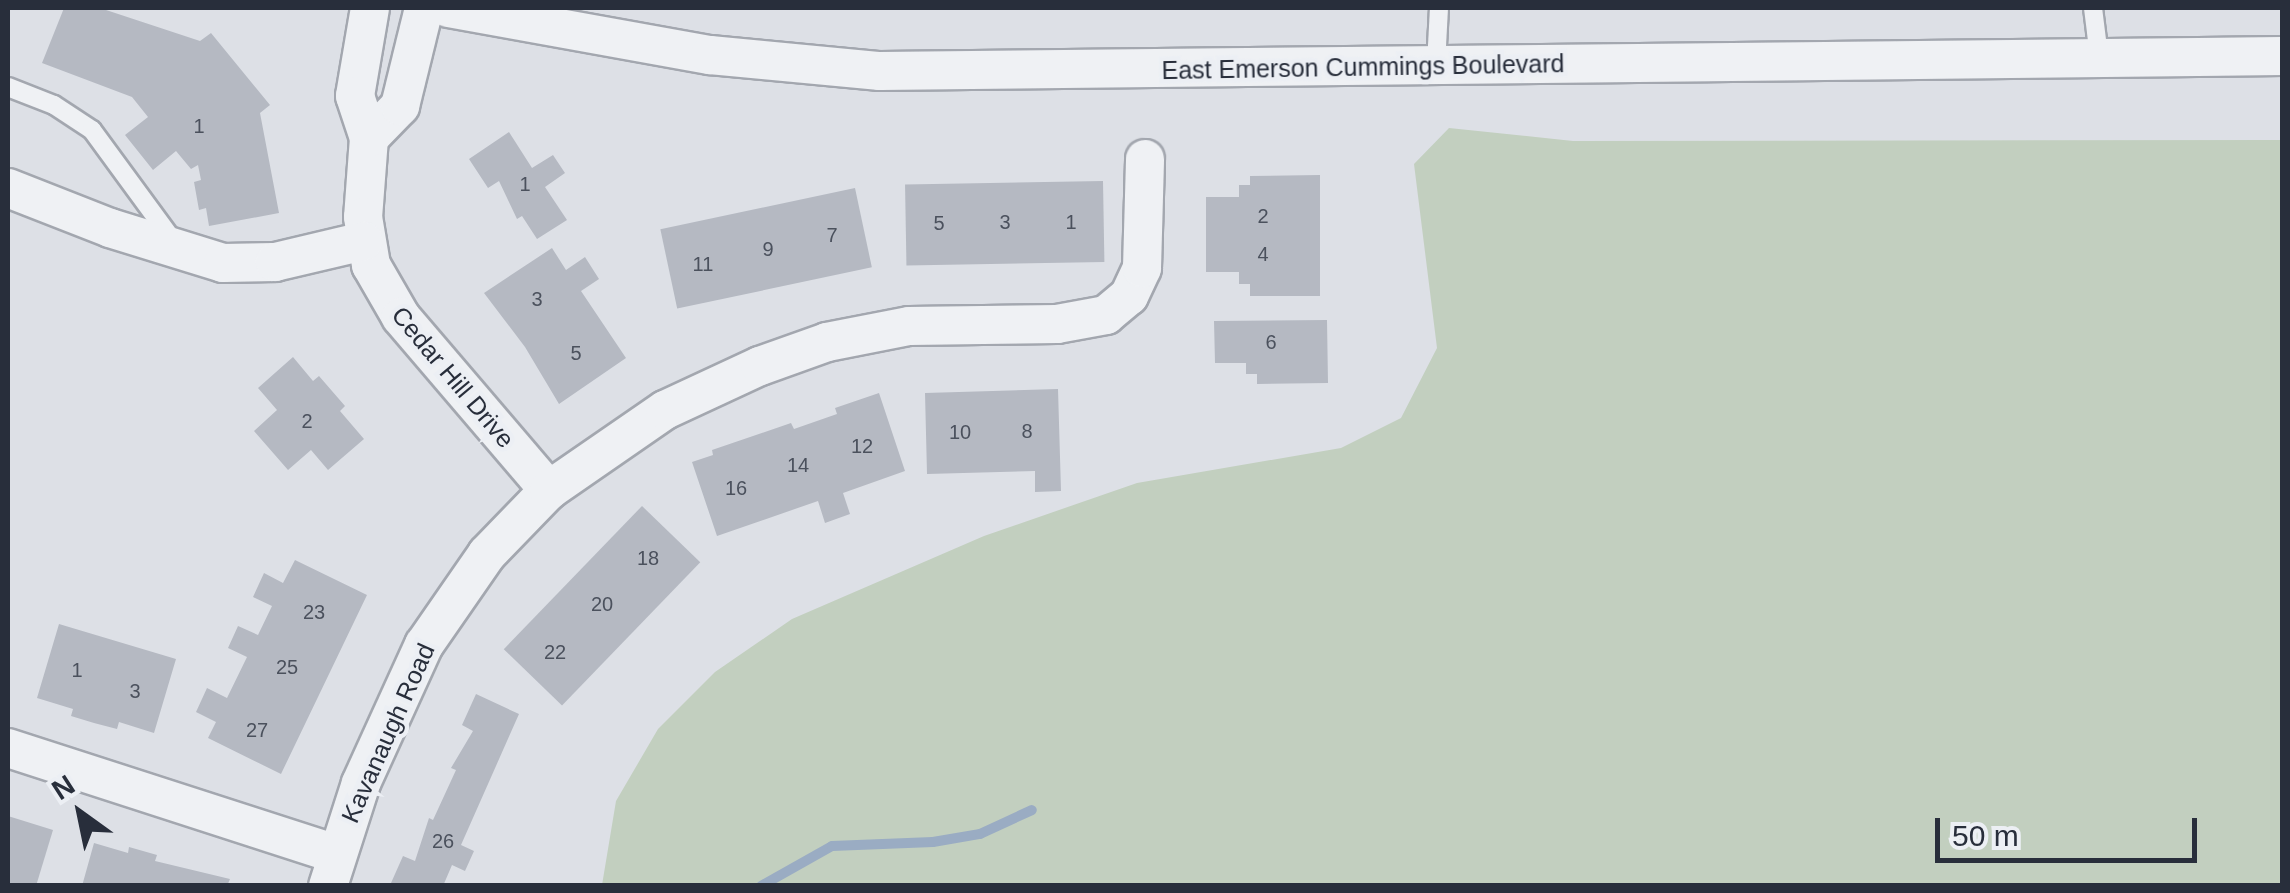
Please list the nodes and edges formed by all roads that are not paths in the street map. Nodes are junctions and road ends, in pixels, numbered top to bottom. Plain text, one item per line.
1 (370, 8) edge
2 (424, 8) edge
3 (448, 8) edge
4 (1439, 8) edge
5 (2094, 8) edge
6 (2099, 56) junction
7 (2282, 56) edge
8 (1436, 65) junction
9 (8, 87) edge
10 (369, 138) junction
11 (1145, 158) dead end
12 (8, 188) edge
13 (364, 241) junction
14 (179, 252) junction
15 (548, 490) junction
16 (8, 748) edge
17 (332, 870) edge

1 - 10 street, Cedar Hill Drive
2 - 10 street
3 - 8 street, East Emerson Cummings Boulevard
4 - 8 lane
5 - 6 lane
6 - 7 street, East Emerson Cummings Boulevard
6 - 8 street, East Emerson Cummings Boulevard
9 - 14 lane
10 - 13 street, Cedar Hill Drive
11 - 15 street, Kavanaugh Road
12 - 14 street
13 - 14 street
13 - 15 street, Cedar Hill Drive
15 - 17 street, Kavanaugh Road
16 - 17 street

